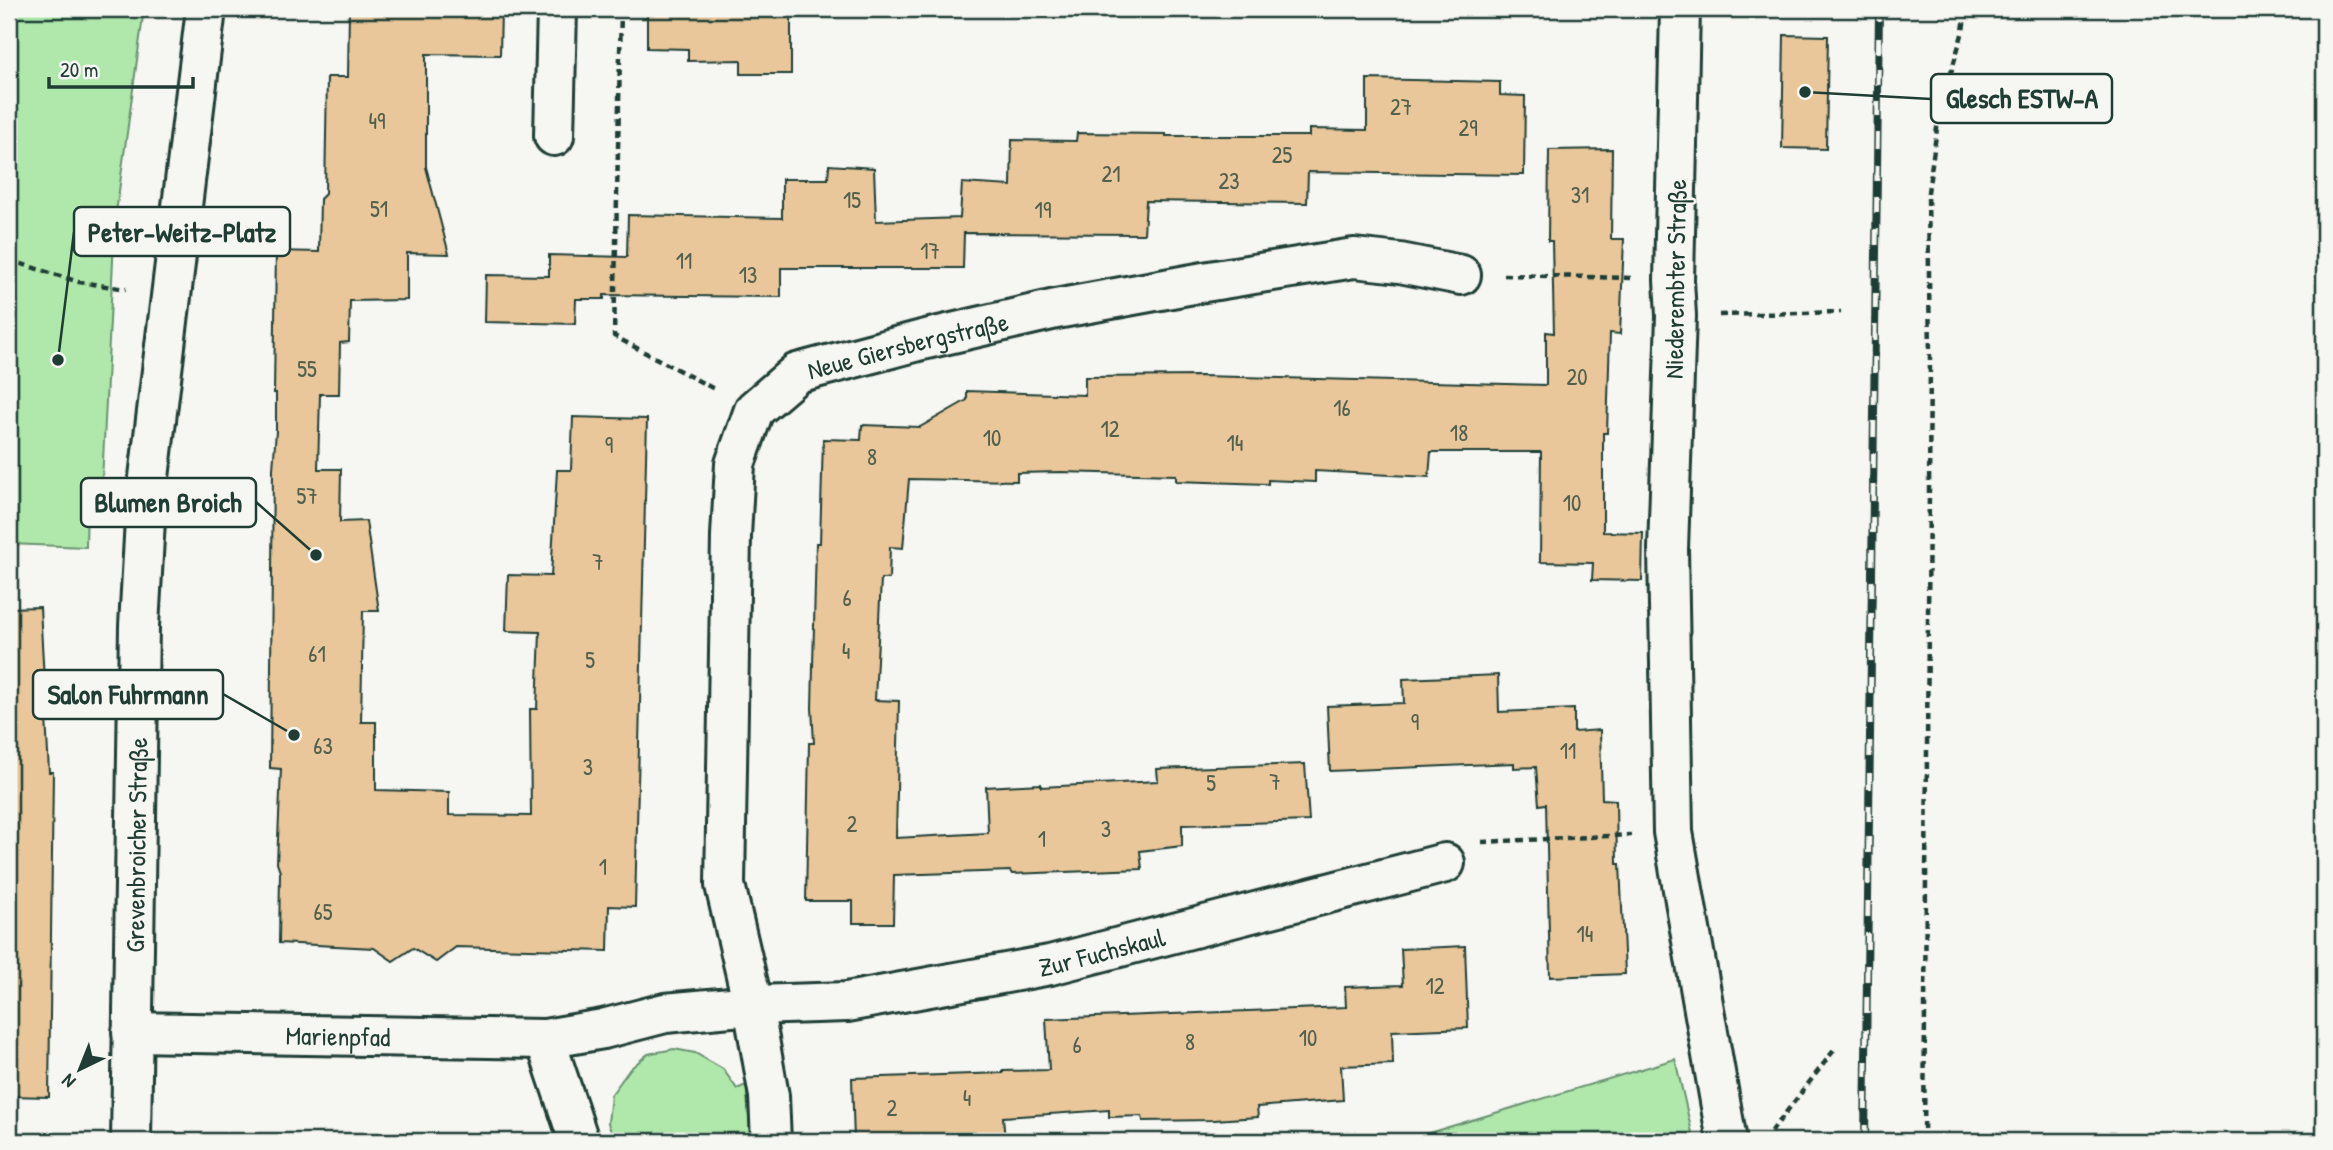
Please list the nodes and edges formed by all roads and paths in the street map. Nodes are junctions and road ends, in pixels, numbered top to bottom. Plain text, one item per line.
1 (206, 9) edge
2 (557, 9) edge
3 (621, 9) edge
4 (1680, 9) edge
5 (1966, 9) edge
6 (554, 136) dead end
7 (9, 260) edge
8 (1461, 275) joint
9 (112, 287) dead end
10 (1675, 298) junction
11 (1841, 312) dead end
12 (754, 410) junction
13 (1673, 832) junction
14 (1445, 863) joint
15 (753, 1005) junction
16 (132, 1032) junction
17 (545, 1039) junction
18 (1835, 1049) dead end
19 (131, 1141) edge
20 (579, 1141) edge
21 (771, 1141) edge
22 (1727, 1141) edge
23 (1764, 1141) edge
24 (1924, 1141) edge

1 - 16 street, Grevenbroicher Straße
2 - 6 street
3 - 12 path
4 - 10 street, Niederembter Straße
5 - 24 path
7 - 9 path
8 - 10 path
8 - 12 street, Neue Giersbergstraße
10 - 11 path
10 - 13 street, Niederembter Straße
12 - 15 street
13 - 14 path
13 - 22 street, Niederembter Straße
14 - 15 street, Zur Fuchskaul
15 - 17 street, Marienpfad
15 - 21 street
16 - 17 street, Marienpfad
16 - 19 street, Grevenbroicher Straße
17 - 20 street
18 - 23 path

